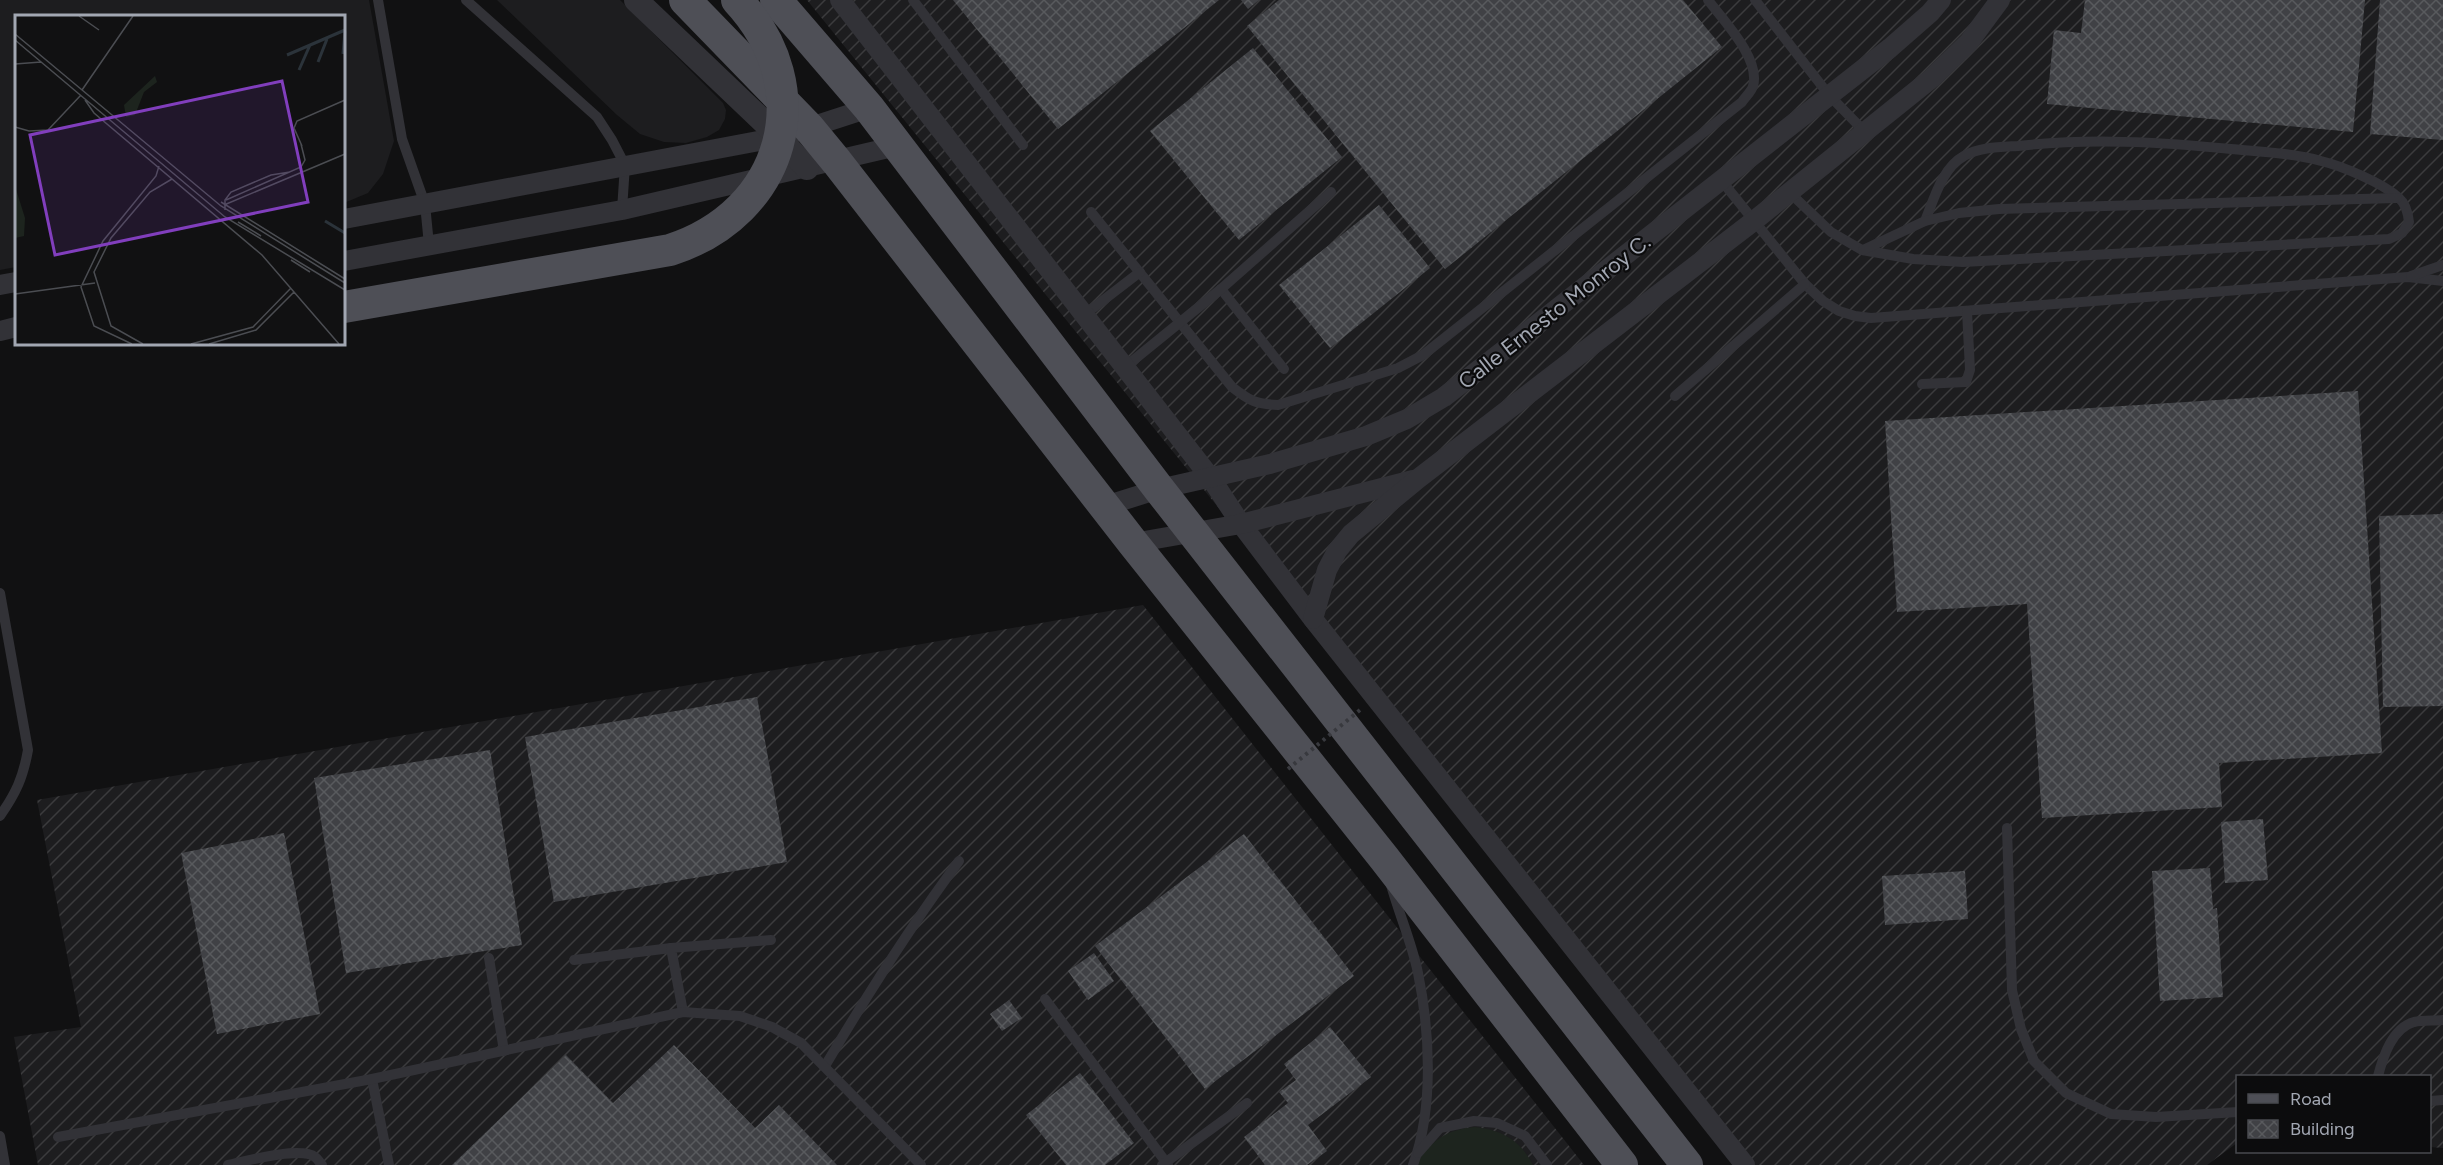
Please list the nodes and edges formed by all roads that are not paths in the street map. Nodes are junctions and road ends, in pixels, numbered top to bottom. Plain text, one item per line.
1 (378, 0) edge
2 (466, 0) edge
3 (636, 0) edge
4 (685, 0) edge
5 (737, 0) edge
6 (776, 0) edge
7 (840, 0) edge
8 (912, 0) edge
9 (1708, 0) edge
10 (1755, 0) edge
11 (1941, 0) edge
12 (2000, 0) edge
13 (1829, 95) junction
14 (869, 108) junction
15 (809, 128) junction
16 (1864, 131) junction
17 (780, 137) junction
18 (1023, 145) dead end
19 (897, 146) junction
20 (625, 165) junction
21 (822, 165) junction
22 (1721, 180) junction
23 (1331, 192) dead end
24 (1789, 192) junction
25 (2399, 198) junction
26 (424, 204) junction
27 (622, 210) junction
28 (1091, 212) dead end
29 (345, 219) edge
30 (1755, 220) junction
31 (1925, 221) junction
32 (429, 245) junction
33 (1862, 250) junction
34 (345, 261) edge
35 (2443, 265) edge
36 (1140, 272) junction
37 (2408, 277) junction
38 (2443, 281) edge
39 (15, 282) edge
40 (1805, 284) junction
41 (0, 285) edge
42 (1221, 289) junction
43 (345, 307) edge
44 (1967, 311) junction
45 (1084, 315) junction
46 (1179, 322) junction
47 (15, 327) edge
48 (0, 331) edge
49 (1125, 367) junction
50 (1284, 369) dead end
51 (1922, 384) dead end
52 (1675, 396) dead end
53 (1210, 477) junction
54 (1419, 478) junction
55 (1159, 489) junction
56 (1105, 506) junction
57 (1241, 524) junction
58 (1192, 531) junction
59 (1132, 543) junction
60 (0, 593) edge
61 (1313, 619) junction
62 (0, 816) edge
63 (2007, 828) dead end
64 (1384, 858) junction
65 (959, 861) dead end
66 (771, 940) dead end
67 (671, 948) junction
68 (489, 958) dead end
69 (574, 960) dead end
70 (1045, 999) dead end
71 (683, 1012) junction
72 (2443, 1020) edge
73 (504, 1051) junction
74 (825, 1066) junction
75 (2379, 1075) edge
76 (372, 1079) junction
77 (1247, 1103) dead end
78 (2236, 1112) edge
79 (0, 1136) edge
80 (58, 1137) dead end
81 (1415, 1160) edge
82 (1165, 1164) edge
83 (5, 1165) edge
84 (228, 1165) edge
85 (322, 1165) edge
86 (389, 1165) edge
87 (921, 1165) edge
88 (1548, 1165) edge
89 (1622, 1165) edge
90 (1687, 1165) edge
91 (1745, 1165) edge

1 - 26 lane
2 - 20 lane
3 - 17 street
4 - 15 main road
5 - 43 main road, bridge
6 - 14 main road
7 - 45 street
8 - 18 lane
9 - 46 lane
10 - 13 lane
11 - 13 street, Calle Ernesto Monroy C.
12 - 16 street
13 - 16 lane
13 - 22 street, Calle Ernesto Monroy C.
14 - 15 street
14 - 19 main road
15 - 17 street
15 - 21 main road
16 - 24 street
17 - 20 street
17 - 21 street
19 - 21 street
19 - 55 main road
20 - 26 street
20 - 27 lane
21 - 27 street
21 - 56 main road
22 - 30 lane
22 - 53 street, Calle Ernesto Monroy C.
23 - 42 lane
24 - 30 street
24 - 33 lane
25 - 31 lane
25 - 31 lane
25 - 33 lane
26 - 29 street
26 - 32 lane
27 - 32 street
28 - 36 lane
30 - 40 lane
30 - 54 street
31 - 33 lane
32 - 34 street
35 - 37 lane
36 - 45 lane
36 - 46 lane
37 - 38 lane
37 - 44 lane
39 - 41 street
40 - 44 lane
40 - 52 lane
42 - 46 lane
42 - 50 lane
44 - 51 lane
45 - 49 street
46 - 49 lane
47 - 48 street
49 - 53 street
53 - 55 street, Calle Ernesto Monroy C.
53 - 57 street
54 - 57 street
54 - 61 street
55 - 56 street, Calle Ernesto Monroy C.
55 - 58 main road
56 - 59 main road
57 - 58 street
57 - 61 street
58 - 59 street
58 - 90 main road
59 - 64 main road
60 - 62 lane
61 - 91 street
63 - 78 lane
64 - 81 lane
64 - 89 main road
65 - 74 lane
66 - 67 lane
67 - 69 lane
67 - 71 lane
68 - 73 lane
70 - 82 lane
71 - 73 lane
71 - 74 lane
72 - 75 lane
73 - 76 lane
74 - 87 lane
76 - 80 lane
76 - 86 lane
77 - 82 lane
79 - 83 lane
81 - 88 lane
84 - 85 lane

